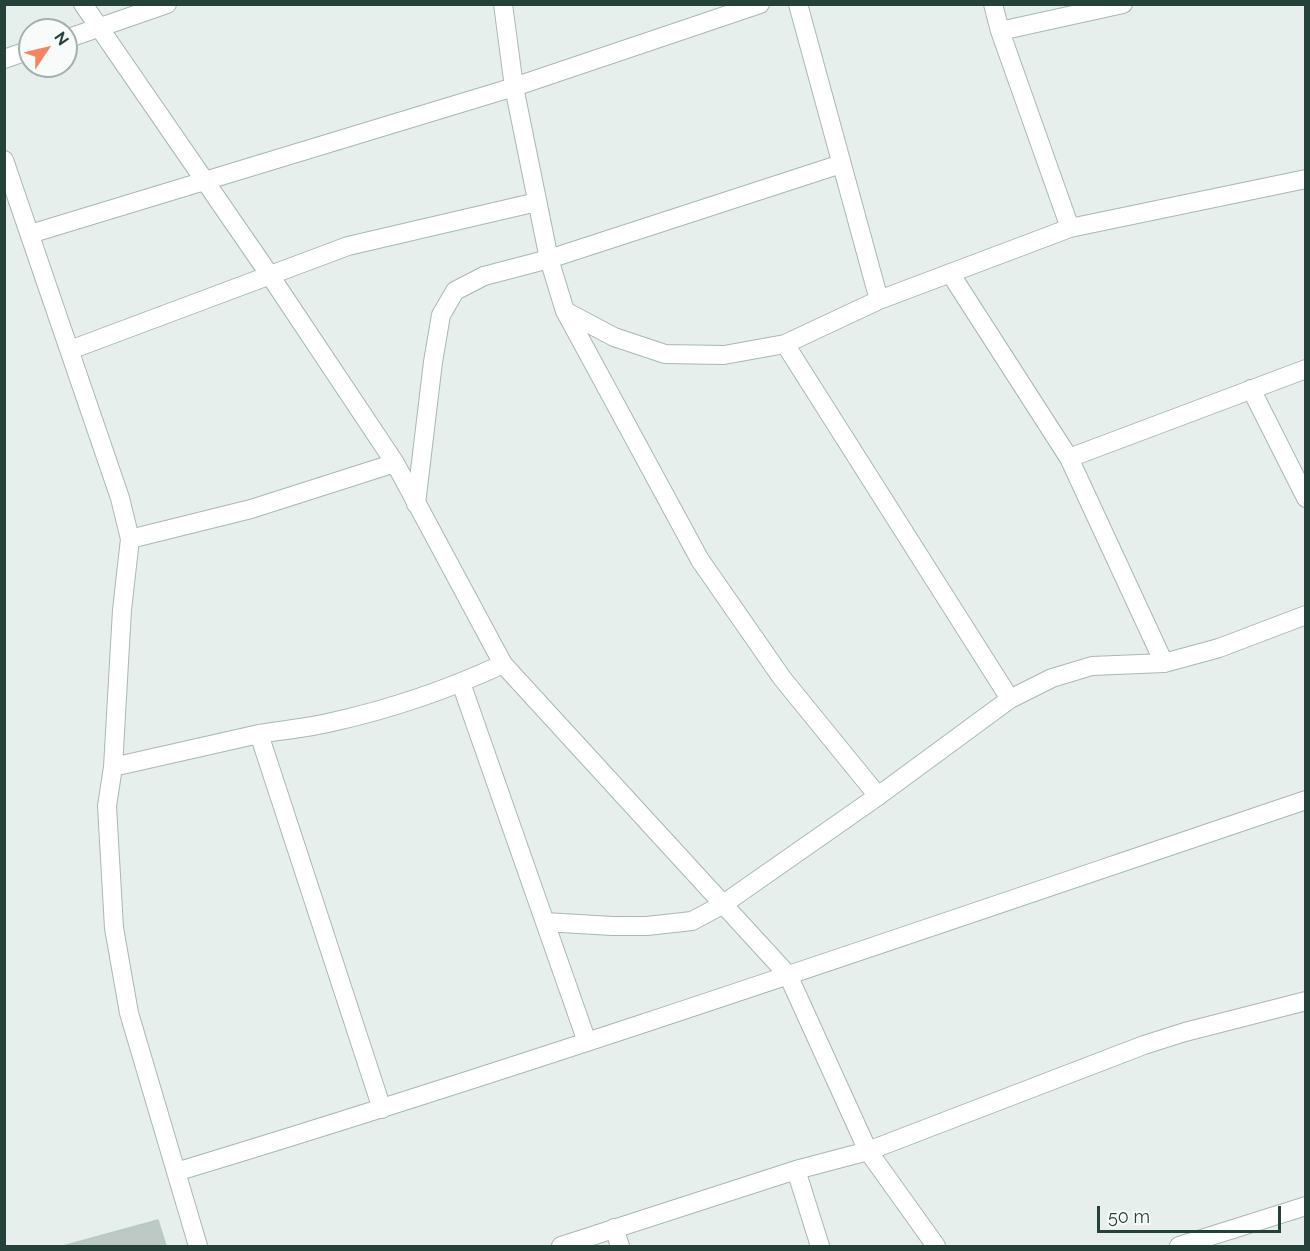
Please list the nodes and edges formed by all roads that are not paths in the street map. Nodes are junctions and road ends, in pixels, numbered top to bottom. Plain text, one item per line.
1 (83, 4) edge
2 (167, 4) edge
3 (503, 4) edge
4 (760, 4) edge
5 (798, 4) edge
6 (993, 4) edge
7 (1123, 4) edge
8 (98, 28) junction
9 (1000, 31) junction
10 (78, 35) edge
11 (514, 87) junction
12 (4, 160) edge
13 (841, 164) junction
14 (1305, 179) edge
15 (204, 180) junction
16 (537, 202) junction
17 (1070, 228) junction
18 (30, 234) junction
19 (549, 259) junction
20 (950, 273) junction
21 (269, 274) junction
22 (879, 300) junction
23 (565, 311) junction
24 (785, 344) junction
25 (70, 350) junction
26 (1305, 369) edge
27 (1251, 389) junction
28 (1069, 458) junction
29 (394, 463) junction
30 (1305, 498) edge
31 (416, 504) junction
32 (130, 539) junction
33 (1305, 615) edge
34 (1164, 663) junction
35 (502, 664) junction
36 (461, 683) junction
37 (1010, 699) junction
38 (259, 734) junction
39 (113, 767) junction
40 (878, 796) junction
41 (1305, 800) edge
42 (722, 905) junction
43 (545, 922) junction
44 (788, 975) junction
45 (1305, 1001) edge
46 (587, 1042) junction
47 (382, 1109) junction
48 (868, 1151) junction
49 (796, 1170) junction
50 (176, 1172) junction
51 (1305, 1206) edge
52 (614, 1228) junction
53 (198, 1246) edge
54 (561, 1246) edge
55 (620, 1246) edge
56 (820, 1246) edge
57 (936, 1246) edge
58 (1179, 1246) edge

1 - 8 street
2 - 8 street
3 - 11 street
4 - 11 street
5 - 13 street
6 - 9 street
7 - 9 street
8 - 10 street
8 - 15 street
9 - 17 street
11 - 15 street
11 - 16 street
12 - 18 street
13 - 19 street
13 - 22 street
14 - 17 street
15 - 18 street
15 - 21 street
16 - 19 street
16 - 21 street
17 - 20 street
18 - 25 street
19 - 23 street
19 - 31 street
20 - 22 street
20 - 28 street
21 - 25 street
21 - 29 street
22 - 24 street
23 - 24 street
23 - 40 street
24 - 37 street
25 - 32 street
26 - 27 street
27 - 28 street
27 - 30 street
28 - 34 street
29 - 31 street
29 - 32 street
31 - 35 street
32 - 39 street
33 - 34 street
34 - 37 street
35 - 36 street
35 - 42 street
36 - 38 street
36 - 43 street
37 - 40 street
38 - 39 street
38 - 47 street
39 - 50 street
40 - 42 street
41 - 44 street
42 - 43 street
42 - 44 street
43 - 46 street
44 - 46 street
44 - 48 street
45 - 48 street
46 - 47 street
47 - 50 street
48 - 49 street
48 - 57 street
49 - 52 street
49 - 56 street
50 - 53 street
51 - 58 street
52 - 54 street
52 - 55 street

